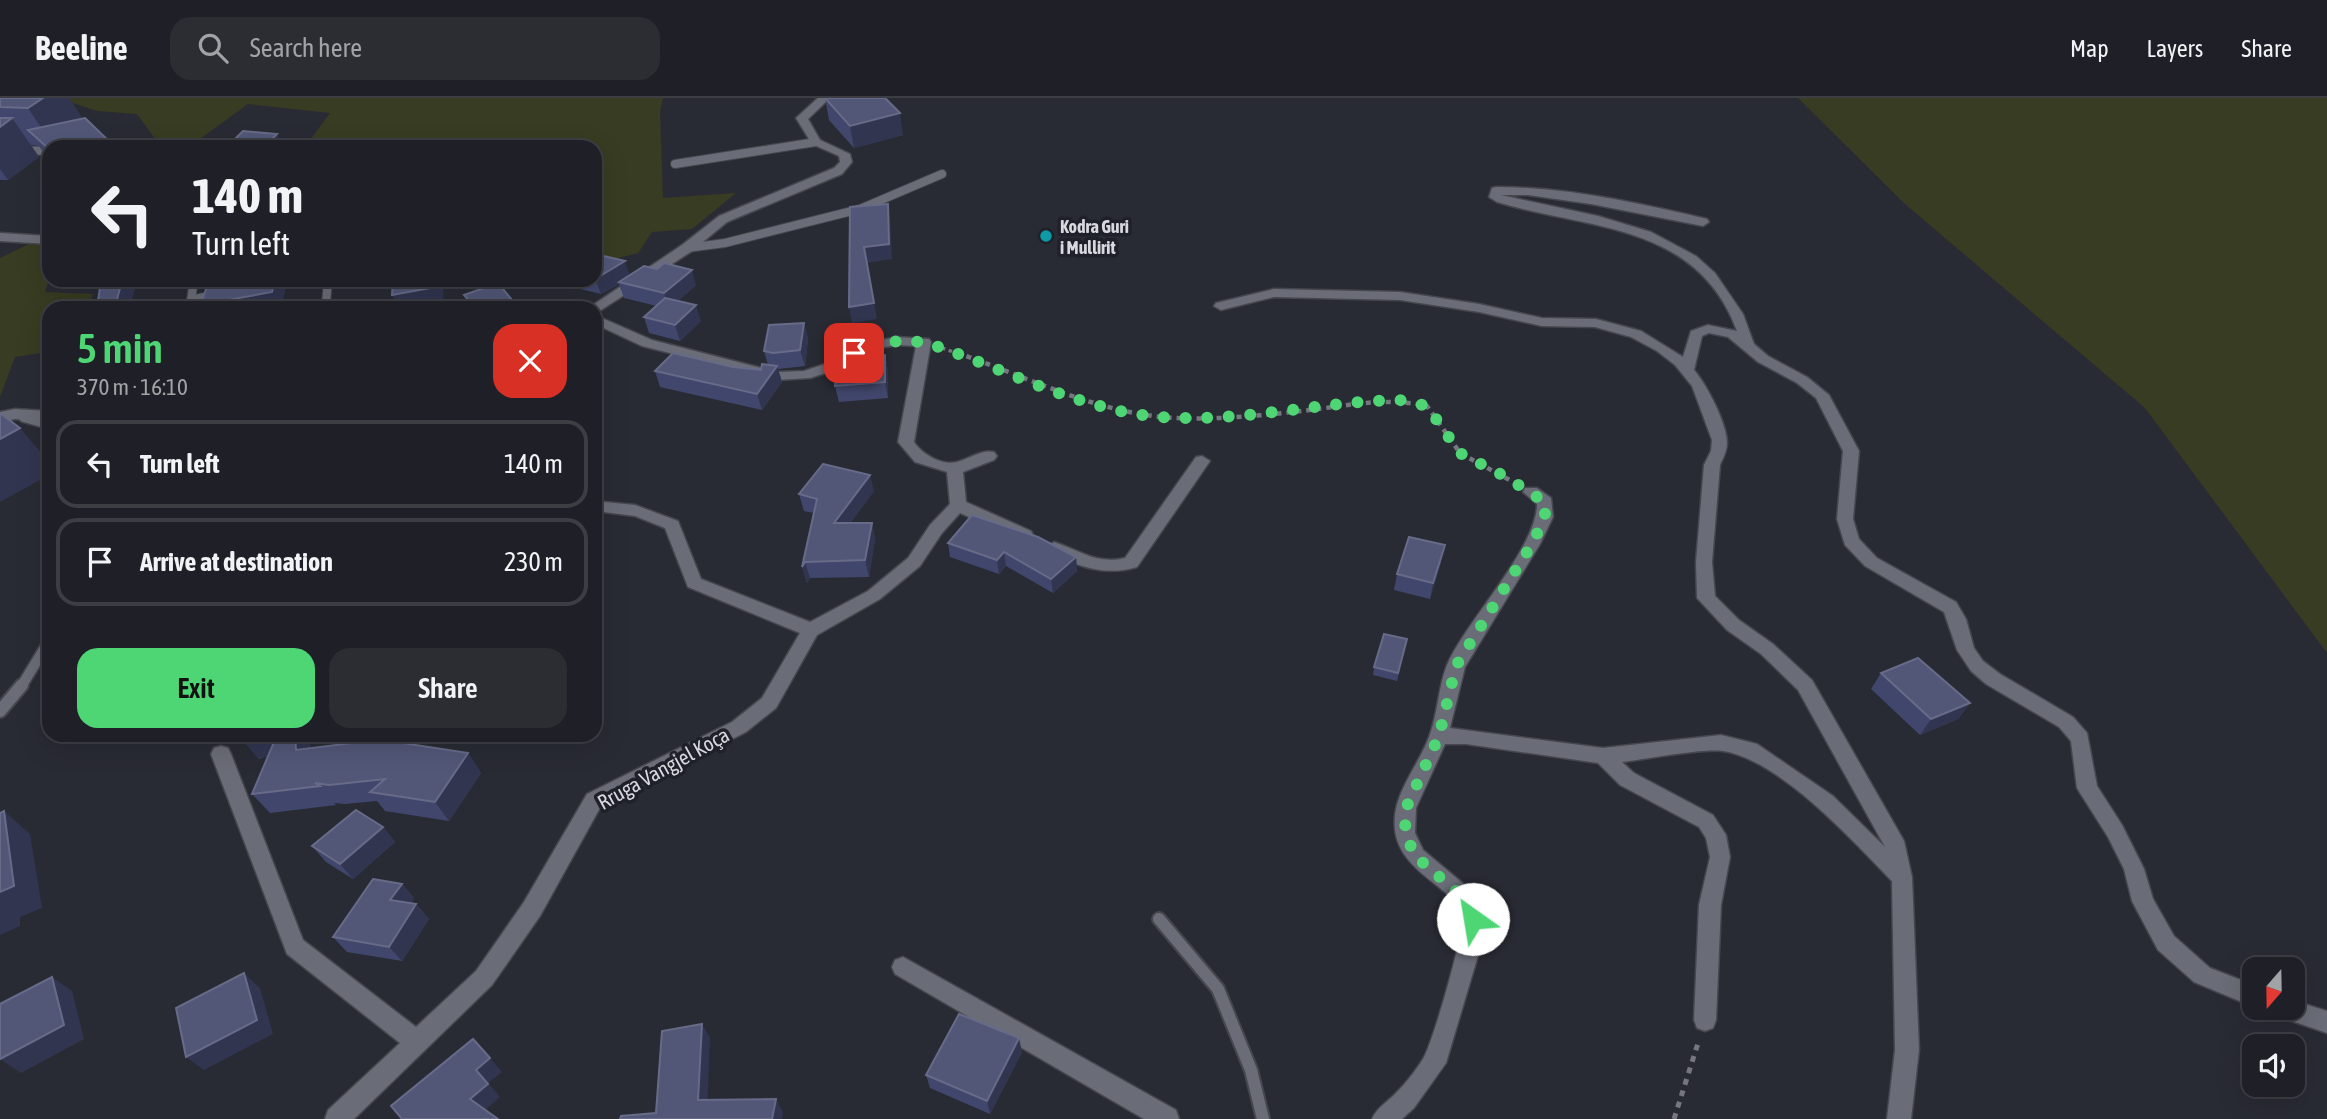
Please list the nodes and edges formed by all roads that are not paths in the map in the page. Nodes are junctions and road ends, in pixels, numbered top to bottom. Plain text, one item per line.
1 (825, 98) edge
2 (816, 142) junction
3 (0, 150) edge
4 (42, 151) edge
5 (675, 164) dead end
6 (942, 174) dead end
7 (1703, 222) dead end
8 (0, 237) edge
9 (42, 240) edge
10 (687, 248) junction
11 (193, 287) edge
12 (228, 292) edge
13 (602, 305) edge
14 (1221, 306) dead end
15 (602, 322) edge
16 (1747, 345) junction
17 (1687, 371) junction
18 (7, 416) edge
19 (42, 416) edge
20 (42, 423) edge
21 (989, 456) dead end
22 (1202, 461) dead end
23 (955, 469) junction
24 (1531, 492) road end
25 (958, 505) junction
26 (602, 506) edge
27 (811, 630) junction
28 (42, 653) edge
29 (0, 711) edge
30 (1439, 736) junction
31 (221, 754) dead end
32 (1603, 756) junction
33 (1902, 877) junction
34 (1159, 919) dead end
35 (903, 967) dead end
36 (2242, 991) edge
37 (2305, 1014) edge
38 (1705, 1020) road end
39 (2327, 1022) edge
40 (417, 1042) junction
41 (337, 1119) edge
42 (1167, 1119) edge
43 (1264, 1119) edge
44 (1384, 1119) edge
45 (1899, 1119) edge

1 - 2 street
2 - 5 lane
2 - 10 street
3 - 4 lane
6 - 10 lane
7 - 16 street
8 - 9 street
10 - 13 street
11 - 12 lane
14 - 17 street
15 - 23 street
16 - 17 street
16 - 36 street
17 - 33 street
18 - 19 street
18 - 20 lane
21 - 23 street
22 - 25 street
23 - 25 street
24 - 30 street
25 - 27 street
26 - 27 street
27 - 40 street, Rruga Vangjel Koça
28 - 29 lane
30 - 32 street
30 - 44 street
31 - 40 street
32 - 33 street
32 - 38 street
33 - 45 street
34 - 43 lane
35 - 42 street
37 - 39 street
40 - 41 street, Rruga Vangjel Koça

